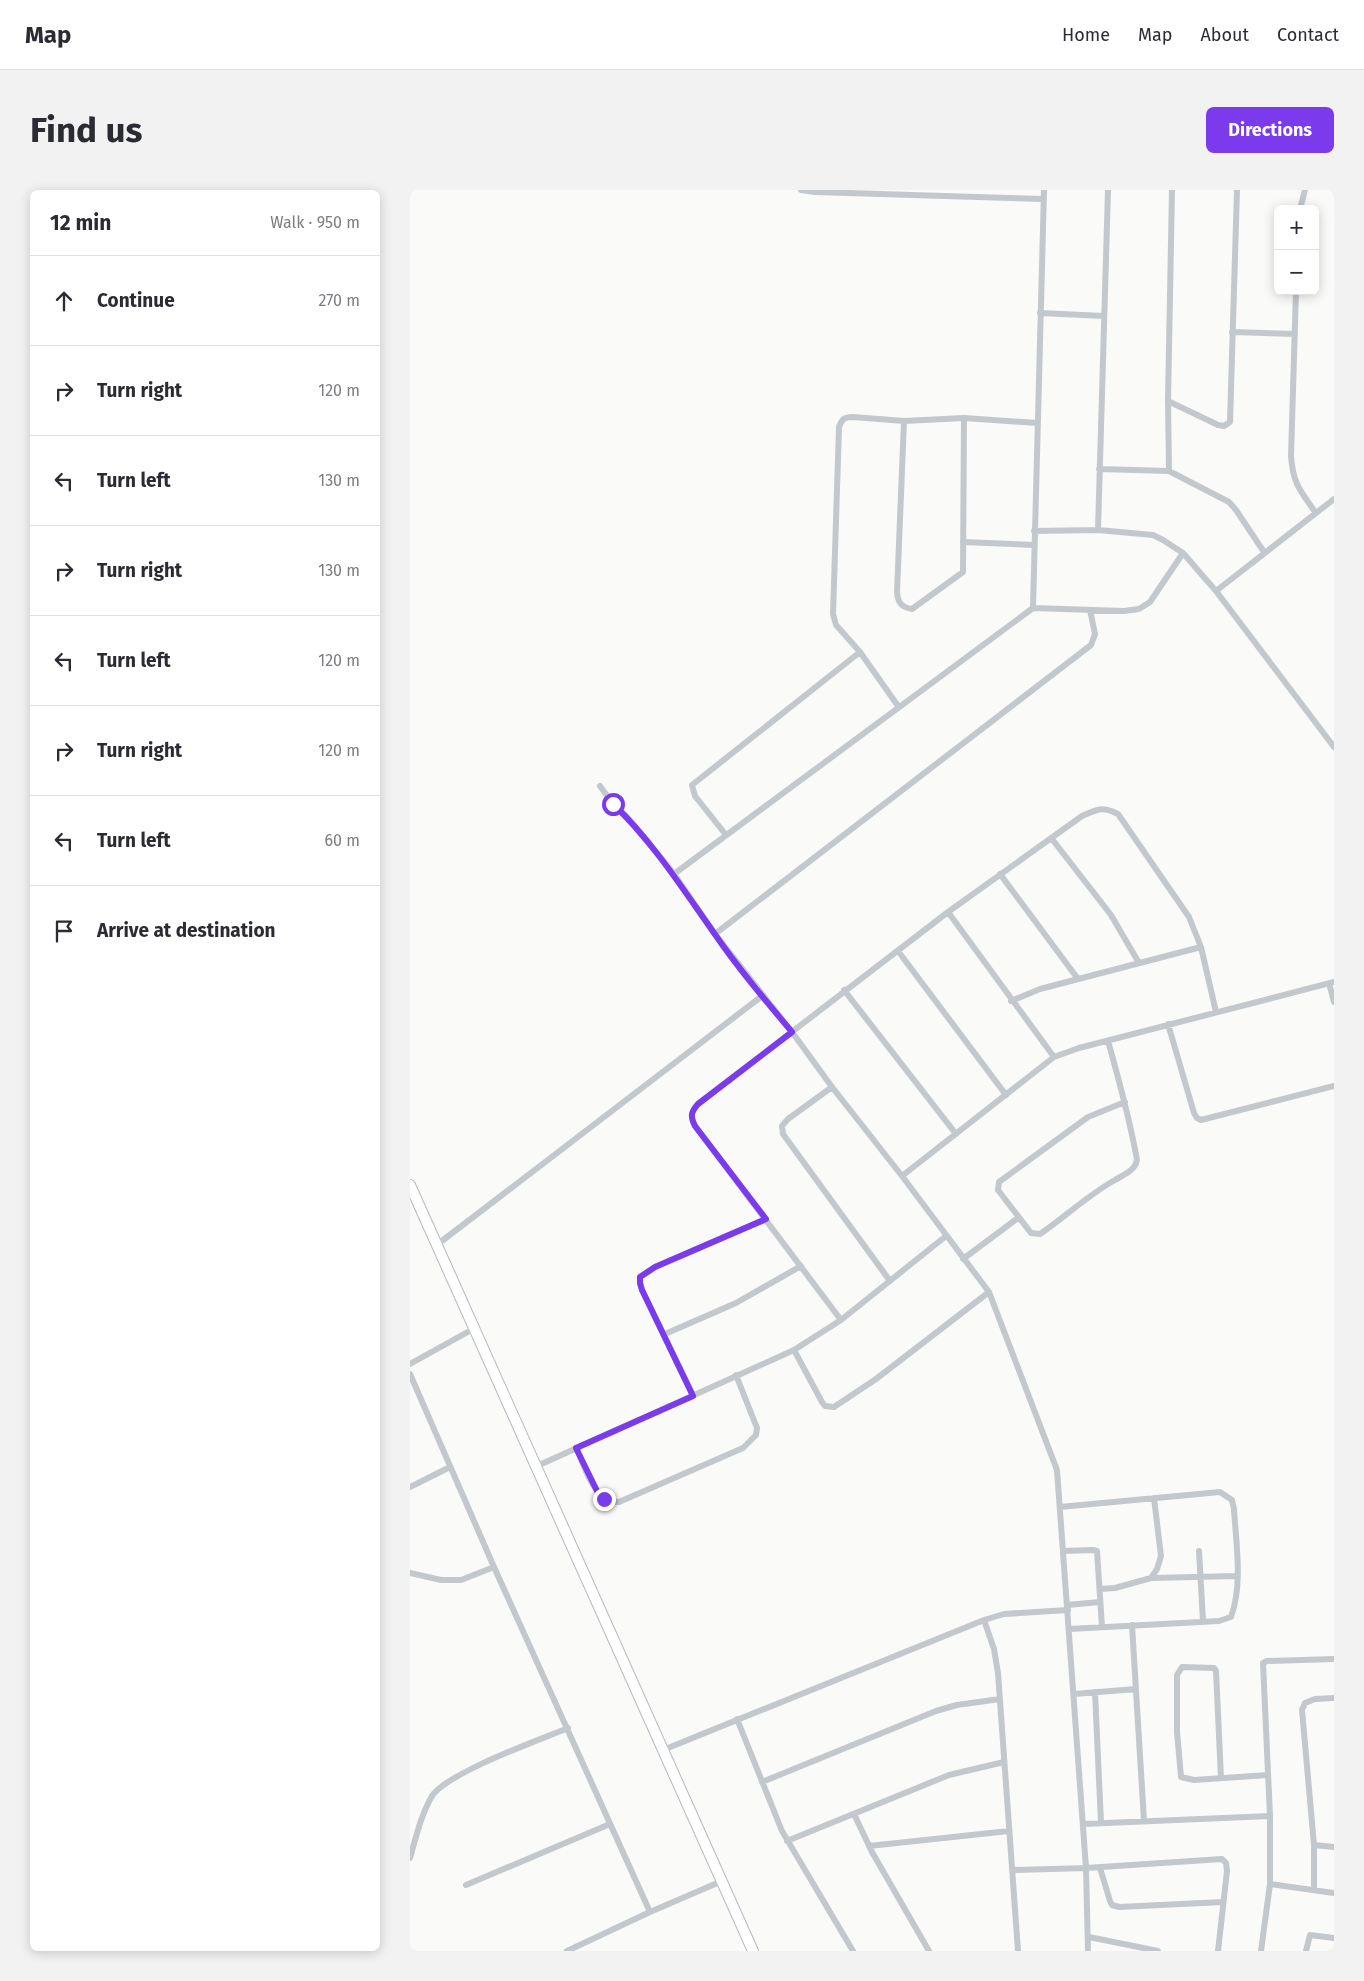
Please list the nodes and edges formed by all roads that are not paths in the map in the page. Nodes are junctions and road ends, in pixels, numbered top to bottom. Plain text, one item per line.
1 (801, 190) edge
2 (1044, 190) edge
3 (1108, 190) edge
4 (1172, 190) edge
5 (1237, 190) edge
6 (1305, 190) edge
7 (815, 191) edge
8 (888, 192) edge
9 (964, 193) edge
10 (1044, 199) junction
11 (1301, 205) edge
12 (1296, 295) edge
13 (1040, 313) junction
14 (1104, 316) junction
15 (1232, 332) junction
16 (1295, 334) junction
17 (1168, 401) junction
18 (964, 418) junction
19 (904, 421) junction
20 (1037, 422) junction
21 (1099, 469) junction
22 (1170, 471) junction
23 (1334, 499) edge
24 (1315, 512) junction
25 (1034, 530) junction
26 (1098, 530) junction
27 (963, 542) junction
28 (1034, 545) junction
29 (1264, 552) junction
30 (1182, 553) junction
31 (1216, 590) junction
32 (1033, 608) junction
33 (1090, 610) junction
34 (860, 652) junction
35 (898, 706) junction
36 (1334, 747) edge
37 (600, 786) dead end
38 (726, 834) junction
39 (1052, 839) junction
40 (674, 874) junction
41 (1000, 874) junction
42 (948, 912) junction
43 (715, 934) junction
44 (1201, 947) junction
45 (898, 951) junction
46 (1139, 962) junction
47 (1078, 979) junction
48 (1331, 983) edge
49 (844, 990) junction
50 (762, 996) junction
51 (1011, 1001) junction
52 (1334, 1002) edge
53 (1216, 1012) junction
54 (1168, 1024) junction
55 (792, 1032) junction
56 (1108, 1040) junction
57 (1054, 1057) junction
58 (1334, 1086) edge
59 (832, 1087) junction
60 (1006, 1095) junction
61 (1124, 1102) junction
62 (956, 1134) junction
63 (902, 1176) junction
64 (410, 1185) edge
65 (1018, 1218) junction
66 (766, 1219) junction
67 (946, 1236) junction
68 (438, 1244) junction
69 (963, 1259) junction
70 (801, 1266) junction
71 (890, 1281) junction
72 (989, 1292) junction
73 (841, 1320) junction
74 (475, 1328) junction
75 (665, 1334) junction
76 (794, 1350) junction
77 (410, 1364) edge
78 (410, 1374) edge
79 (736, 1375) junction
80 (693, 1396) junction
81 (576, 1448) junction
82 (537, 1466) junction
83 (450, 1467) junction
84 (410, 1487) edge
85 (1154, 1498) junction
86 (1060, 1507) junction
87 (1063, 1551) junction
88 (1199, 1551) dead end
89 (494, 1567) junction
90 (410, 1573) edge
91 (1237, 1576) junction
92 (1201, 1577) junction
93 (1151, 1578) junction
94 (1100, 1589) junction
95 (1100, 1602) junction
96 (1067, 1608) junction
97 (984, 1620) junction
98 (1203, 1621) junction
99 (1132, 1625) junction
100 (1102, 1627) junction
101 (1069, 1629) junction
102 (1334, 1659) edge
103 (1136, 1689) junction
104 (1095, 1692) junction
105 (1074, 1694) junction
106 (1334, 1698) edge
107 (1000, 1699) junction
108 (737, 1719) junction
109 (568, 1728) junction
110 (663, 1750) junction
111 (1004, 1762) junction
112 (1268, 1775) junction
113 (1221, 1778) junction
114 (762, 1782) junction
115 (854, 1814) junction
116 (1270, 1816) junction
117 (1144, 1822) junction
118 (1101, 1823) junction
119 (610, 1824) junction
120 (1083, 1824) junction
121 (1009, 1831) junction
122 (788, 1841) junction
123 (1314, 1845) junction
124 (869, 1846) junction
125 (1334, 1848) edge
126 (410, 1858) edge
127 (1086, 1868) junction
128 (1100, 1868) junction
129 (1013, 1870) junction
130 (722, 1881) junction
131 (1270, 1884) junction
132 (466, 1885) dead end
133 (1314, 1889) junction
134 (1334, 1893) edge
135 (1223, 1902) junction
136 (650, 1912) junction
137 (1089, 1937) junction
138 (1334, 1938) edge
139 (567, 1951) edge
140 (753, 1951) edge
141 (853, 1951) edge
142 (928, 1951) edge
143 (1018, 1951) edge
144 (1088, 1951) edge
145 (1158, 1951) edge
146 (1218, 1951) edge
147 (1261, 1951) edge
148 (1306, 1951) edge

1 - 7 street
2 - 10 street
3 - 14 street
4 - 17 street
5 - 15 street
6 - 11 street
7 - 8 street
8 - 9 street
9 - 10 street
10 - 13 street
12 - 16 street
13 - 14 street
13 - 20 street
14 - 21 street
15 - 16 street
15 - 17 street
16 - 24 street
17 - 22 street
18 - 19 street
18 - 20 street
18 - 27 street
19 - 27 street
19 - 34 street
20 - 25 street
21 - 22 street
21 - 26 street
22 - 29 street
23 - 24 street
24 - 29 street
25 - 26 street
25 - 28 street
26 - 30 street
27 - 28 street
28 - 32 street
29 - 31 street
30 - 31 street
30 - 33 street
31 - 36 street
32 - 33 street
32 - 35 street
33 - 43 street
34 - 35 street
34 - 38 street
35 - 38 street
37 - 40 street
38 - 40 street
39 - 41 street
39 - 44 street
39 - 46 street
40 - 43 street
41 - 42 street
41 - 47 street
42 - 45 street
42 - 51 street
43 - 50 street
44 - 46 street
44 - 53 street
45 - 49 street
45 - 60 street
46 - 47 street
47 - 51 street
48 - 52 street
48 - 53 street
49 - 55 street
49 - 62 street
50 - 55 street
50 - 68 street
51 - 57 street
53 - 54 street
54 - 56 street
54 - 58 street
55 - 59 street
55 - 66 street
56 - 57 street
56 - 61 street
57 - 60 street
59 - 63 street
59 - 71 street
60 - 62 street
61 - 65 street
61 - 65 street
62 - 63 street
63 - 67 street
64 - 68 highway
65 - 69 street
66 - 70 street
66 - 75 street
67 - 69 street
67 - 71 street
68 - 74 highway
69 - 72 street
70 - 73 street
70 - 75 street
71 - 73 street
72 - 76 street
72 - 86 street
73 - 76 street
74 - 77 street
74 - 82 highway
75 - 80 street
76 - 79 street
78 - 83 street
79 - 80 street
79 - 81 street
80 - 81 street
81 - 82 street
82 - 110 highway
83 - 84 street
83 - 89 street
85 - 86 street
85 - 91 street
85 - 93 street
86 - 87 street
87 - 94 street
87 - 96 street
88 - 92 street
89 - 90 street
89 - 109 street
91 - 92 street
91 - 98 street
92 - 93 street
92 - 98 street
93 - 94 street
94 - 95 street
95 - 96 street
95 - 100 street
96 - 97 street
96 - 101 street
97 - 107 street
97 - 108 street
98 - 99 street
99 - 100 street
99 - 103 street
100 - 101 street
101 - 105 street
102 - 112 street
103 - 104 street
103 - 117 street
104 - 105 street
104 - 118 street
105 - 120 street
106 - 123 street
107 - 111 street
107 - 114 street
108 - 110 street
108 - 114 street
109 - 119 street
109 - 126 street
110 - 130 highway
111 - 115 street
111 - 121 street
112 - 113 street
112 - 116 street
113 - 113 street
114 - 122 street
115 - 122 street
115 - 124 street
116 - 117 street
116 - 131 street
117 - 118 street
118 - 120 street
119 - 132 street
119 - 136 street
120 - 127 street
121 - 124 street
121 - 129 street
122 - 141 street
123 - 125 street
123 - 133 street
124 - 142 street
127 - 128 street
127 - 129 street
127 - 137 street
128 - 135 street
128 - 135 street
129 - 143 street
130 - 136 street
130 - 140 highway
131 - 133 street
131 - 147 street
133 - 134 street
135 - 146 street
136 - 139 street
137 - 144 street
137 - 145 street
138 - 148 street

